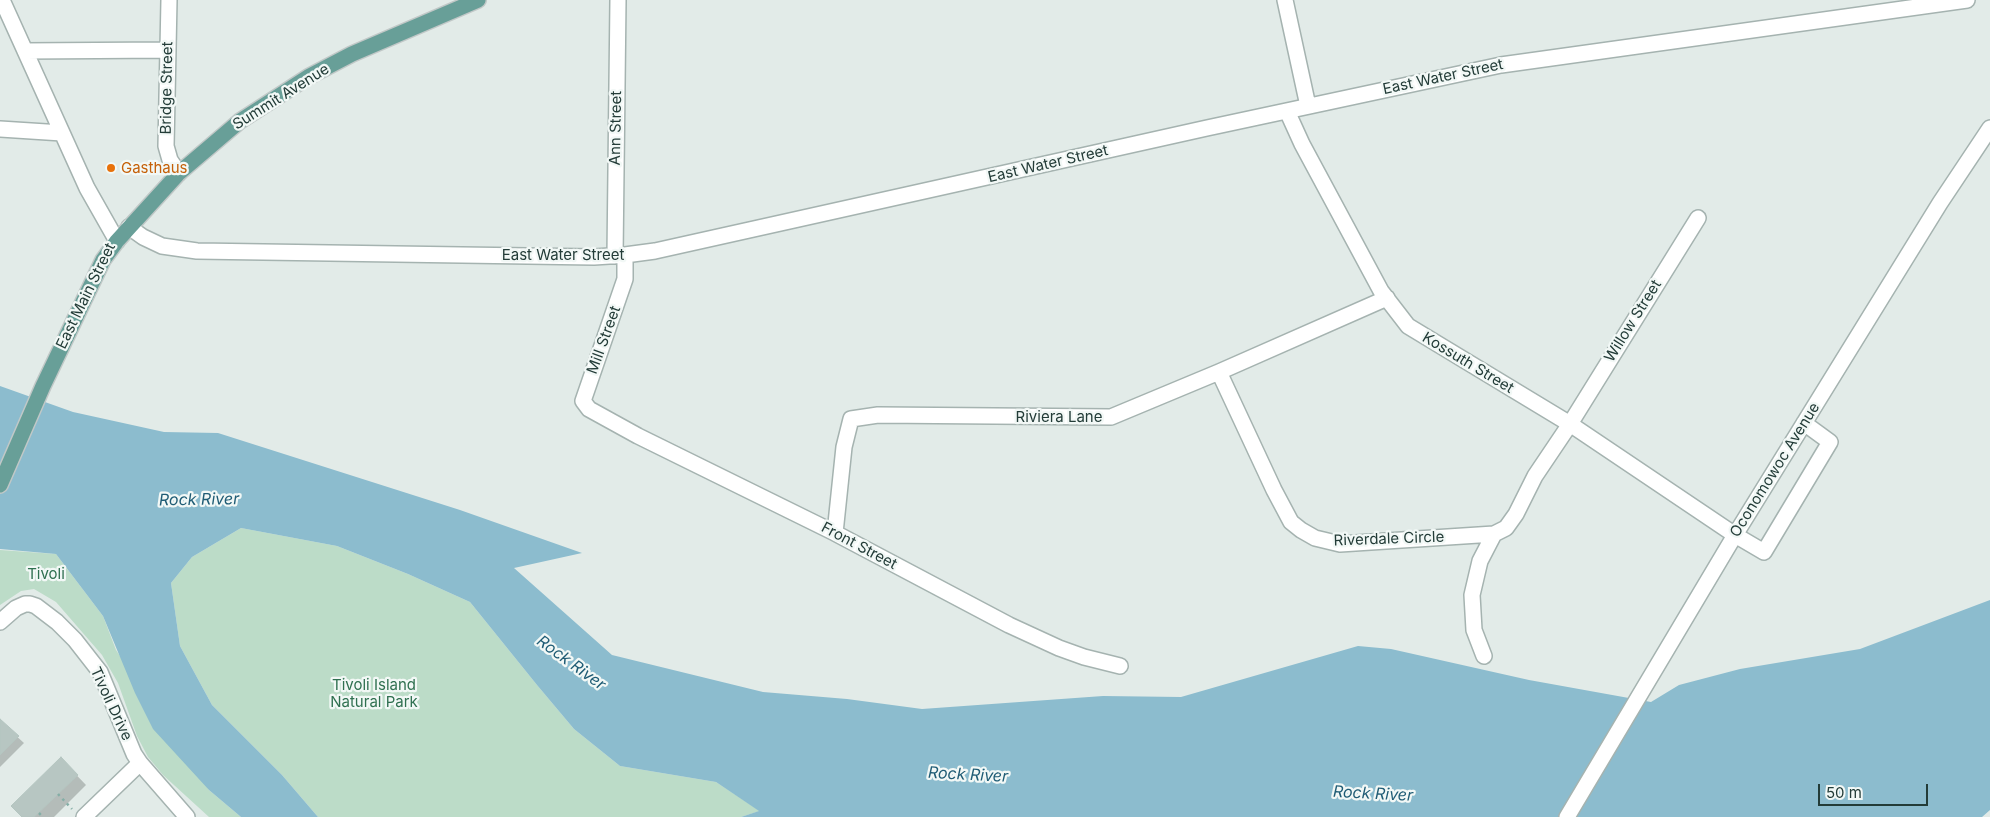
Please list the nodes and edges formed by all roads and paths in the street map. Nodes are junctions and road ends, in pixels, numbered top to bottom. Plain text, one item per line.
1 (2, 0) edge
2 (169, 0) edge
3 (478, 0) edge
4 (618, 0) edge
5 (1285, 0) edge
6 (1967, 0) edge
7 (168, 50) junction
8 (25, 51) junction
9 (1308, 106) junction
10 (1287, 111) junction
11 (1990, 128) edge
12 (0, 129) edge
13 (62, 133) junction
14 (179, 173) junction
15 (1698, 218) dead end
16 (129, 227) junction
17 (116, 241) junction
18 (620, 256) junction
19 (1386, 298) junction
20 (1219, 372) junction
21 (602, 416) joint
22 (1804, 423) junction
23 (1570, 424) junction
24 (0, 485) edge
25 (835, 533) junction
26 (1494, 534) junction
27 (1735, 535) junction
28 (0, 622) edge
29 (1484, 656) dead end
30 (1120, 666) dead end
31 (140, 763) junction
32 (58, 794) dead end
33 (39, 813) dead end
34 (79, 814) edge
35 (43, 817) edge
36 (188, 817) edge
37 (1567, 817) edge

1 - 8 street, East Main Street
2 - 7 street, Bridge Street
3 - 14 main road, Summit Avenue
4 - 18 street, Ann Street
5 - 9 street
6 - 9 street, East Water Street
7 - 8 street
7 - 14 street, Bridge Street
8 - 13 street, East Main Street
9 - 10 street, East Water Street
10 - 18 street, East Water Street
10 - 19 street, Kossuth Street
11 - 22 street, Oconomowoc Avenue
12 - 13 street
13 - 17 street, East Main Street
14 - 16 main road, Summit Avenue
15 - 23 street, Willow Street
16 - 17 main road, Summit Avenue
16 - 18 street, East Water Street
17 - 24 main road, East Main Street
18 - 21 street, Mill Street
19 - 20 street, Riviera Lane
19 - 23 street, Kossuth Street
20 - 25 street, Riviera Lane
20 - 26 street, Riverdale Circle
21 - 25 street, Front Street
22 - 27 street, Oconomowoc Avenue
22 - 27 street, Kossuth Street
23 - 26 street
23 - 27 street, Kossuth Street
25 - 30 street, Front Street
26 - 29 street
27 - 37 street, Oconomowoc Avenue
28 - 31 street, Tivoli Drive
31 - 34 street
31 - 36 street, Tivoli Drive
32 - 34 path
33 - 35 path

